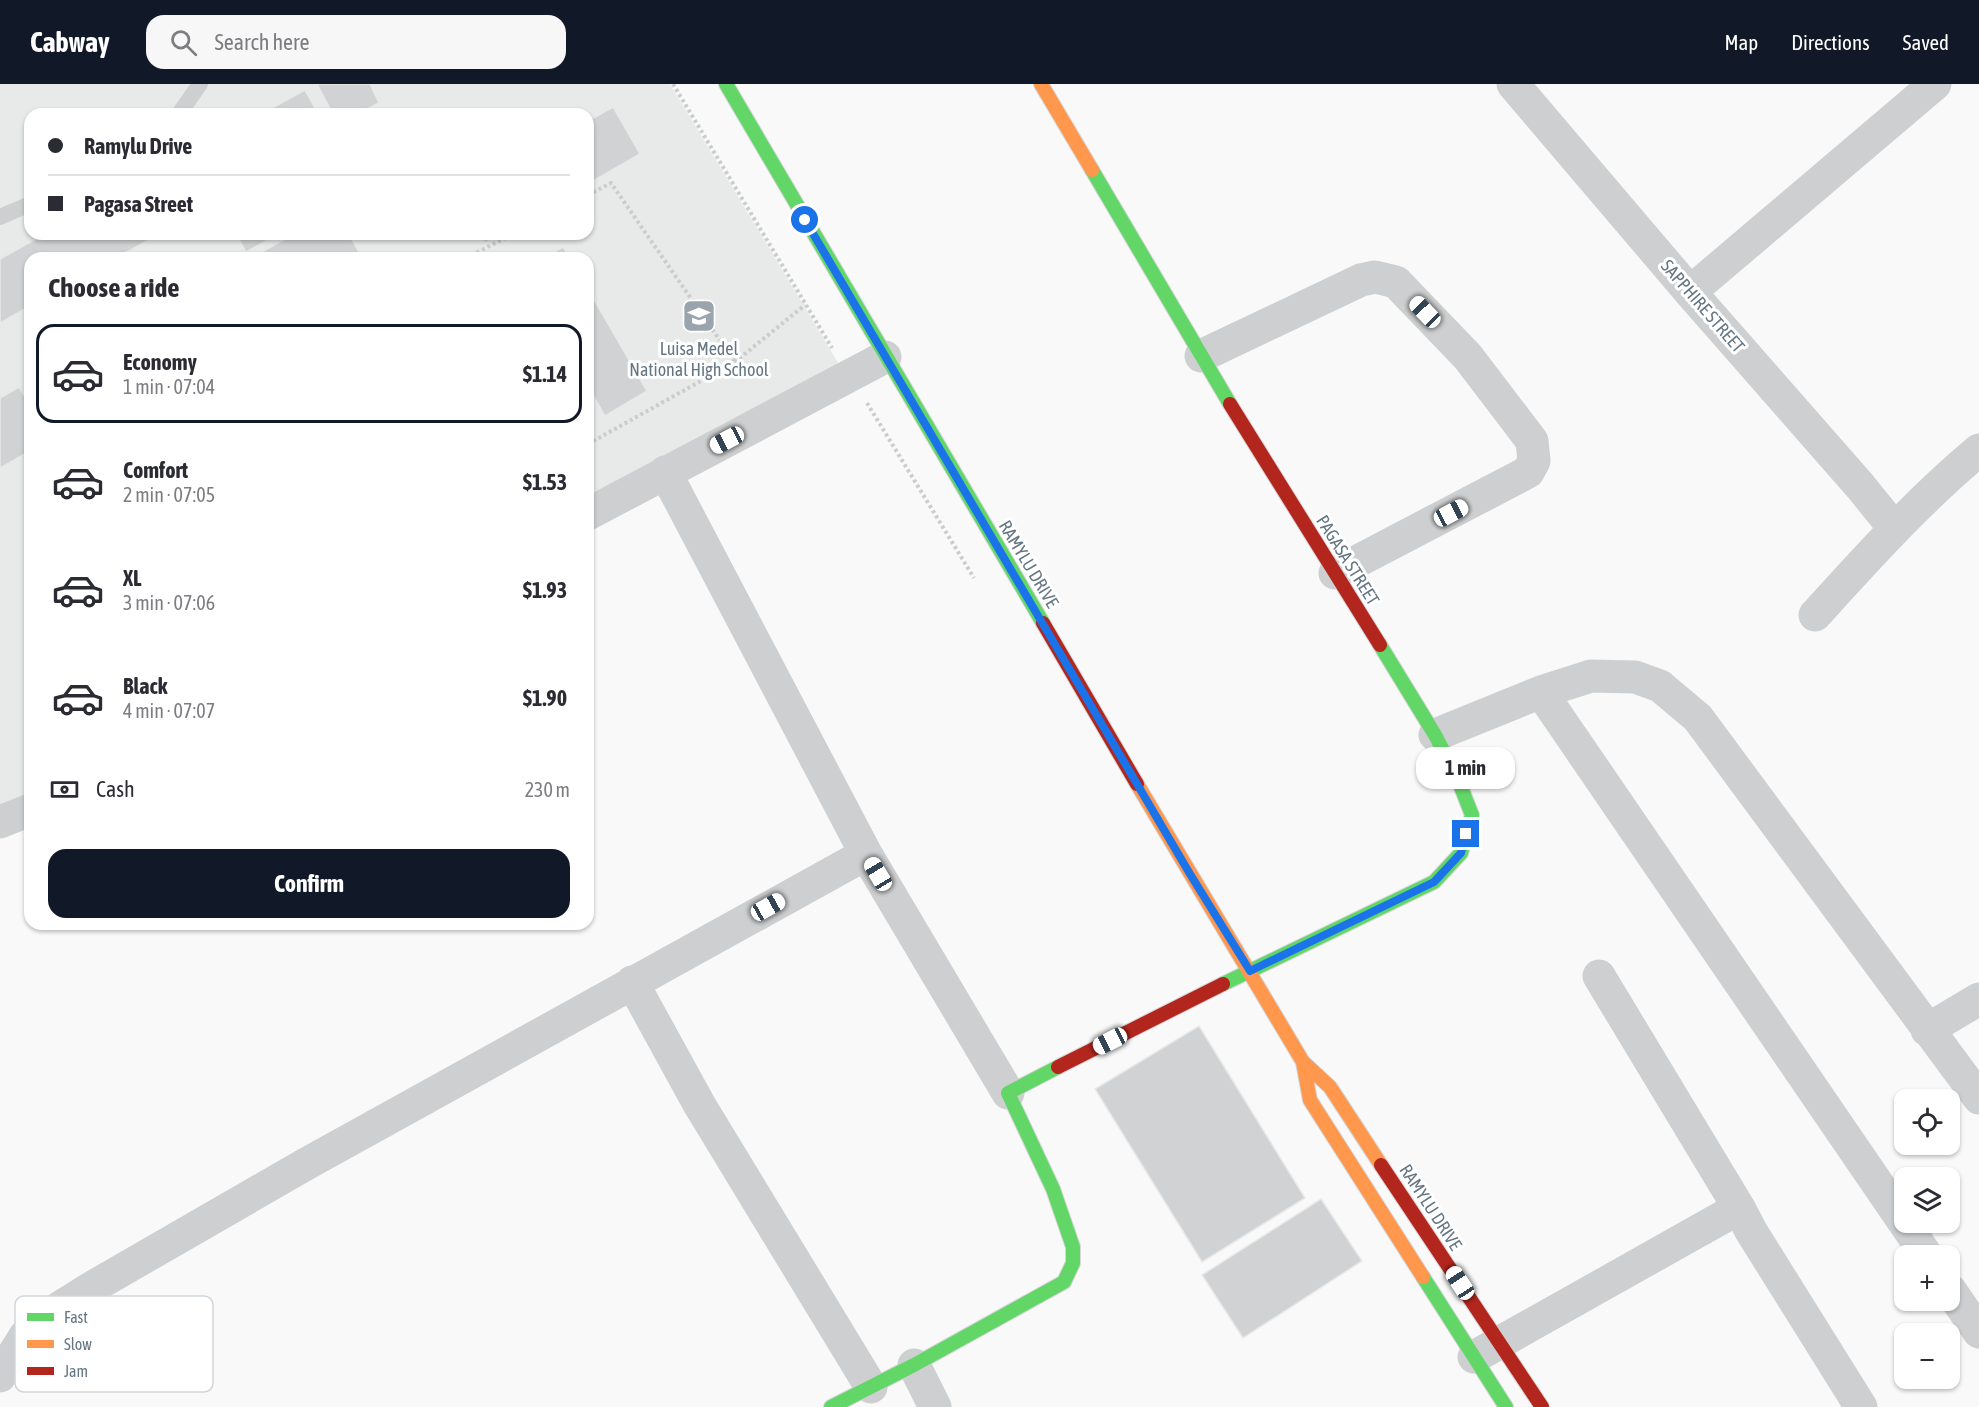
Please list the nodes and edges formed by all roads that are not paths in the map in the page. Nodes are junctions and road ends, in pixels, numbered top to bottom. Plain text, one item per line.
1 (200, 84) edge
2 (726, 84) edge
3 (1513, 84) edge
4 (1935, 84) edge
5 (1045, 85) edge
6 (183, 108) edge
7 (24, 207) edge
8 (0, 218) edge
9 (1690, 292) junction
10 (1201, 356) junction
11 (885, 357) junction
12 (1979, 450) edge
13 (665, 472) junction
14 (594, 511) edge
15 (1894, 528) junction
16 (1335, 573) junction
17 (1815, 615) dead end
18 (1541, 692) junction
19 (1435, 735) junction
20 (24, 812) edge
21 (0, 822) edge
22 (866, 854) junction
23 (1250, 971) junction
24 (1599, 976) dead end
25 (632, 982) junction
26 (1979, 999) edge
27 (1927, 1030) junction
28 (1303, 1062) junction
29 (1008, 1093) junction
30 (1979, 1098) edge
31 (1739, 1208) junction
32 (1918, 1245) edge
33 (78, 1296) edge
34 (1960, 1304) edge
35 (1979, 1332) edge
36 (1486, 1349) junction
37 (15, 1352) edge
38 (914, 1365) junction
39 (0, 1376) edge
40 (871, 1387) junction
41 (831, 1407) edge
42 (935, 1407) edge
43 (1506, 1407) edge
44 (1542, 1407) edge
45 (1862, 1407) edge

1 - 6 lane
2 - 11 street, RAMYLU DRIVE
3 - 9 street, SAPPHIRE STREET
4 - 9 street
5 - 10 street, PAGASA STREET
7 - 8 lane
9 - 15 street, SAPPHIRE STREET
10 - 16 street, PAGASA STREET
10 - 16 street
11 - 13 street
11 - 23 street, RAMYLU DRIVE
12 - 15 street
13 - 14 street
13 - 22 street
15 - 17 street
16 - 19 street, PAGASA STREET
18 - 19 street
18 - 27 street
18 - 32 street
19 - 23 street, PAGASA STREET
20 - 21 street
22 - 25 street
22 - 29 street
23 - 28 street, RAMYLU DRIVE
23 - 29 street, PAGASA STREET
24 - 31 street
25 - 33 street
25 - 40 street
26 - 27 street
27 - 30 street
28 - 36 street, RAMYLU DRIVE
28 - 36 street, RAMYLU DRIVE
29 - 38 street
31 - 36 street
31 - 45 street
34 - 35 street
36 - 43 street, RAMYLU DRIVE
36 - 44 street, RAMYLU DRIVE
37 - 39 street
38 - 40 street
38 - 42 street
40 - 41 street

